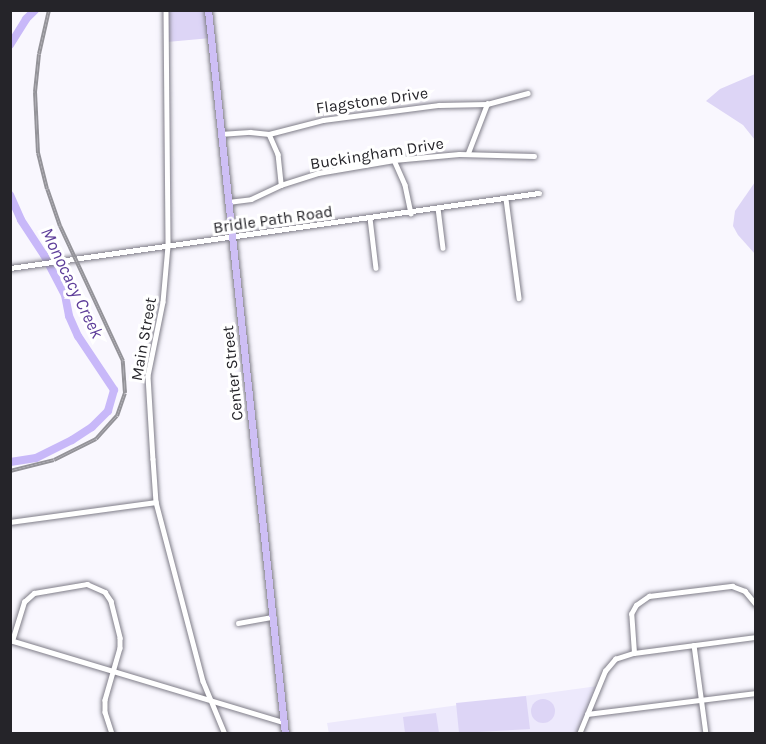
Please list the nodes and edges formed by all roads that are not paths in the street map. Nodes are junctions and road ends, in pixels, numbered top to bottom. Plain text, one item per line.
1 (166, 10) edge
2 (208, 10) edge
3 (528, 93) dead end
4 (487, 104) junction
5 (220, 134) junction
6 (269, 134) junction
7 (468, 153) junction
8 (534, 156) dead end
9 (394, 160) junction
10 (281, 185) junction
11 (539, 193) dead end
12 (506, 199) junction
13 (228, 202) junction
14 (438, 208) junction
15 (411, 213) junction
16 (370, 218) junction
17 (232, 237) junction
18 (168, 246) junction
19 (443, 248) dead end
20 (10, 268) edge
21 (376, 268) dead end
22 (519, 298) dead end
23 (156, 502) junction
24 (10, 522) edge
25 (756, 604) edge
26 (273, 617) junction
27 (238, 622) dead end
28 (756, 637) edge
29 (11, 641) edge
30 (694, 645) junction
31 (634, 653) junction
32 (113, 671) junction
33 (756, 693) edge
34 (701, 700) junction
35 (210, 702) junction
36 (587, 714) junction
37 (283, 722) junction
38 (112, 734) edge
39 (225, 734) edge
40 (285, 734) edge
41 (579, 734) edge
42 (706, 734) edge

1 - 18 street, Main Street
2 - 5 main road, Center Street
3 - 4 street, Flagstone Drive
4 - 6 street, Flagstone Drive
4 - 7 street
5 - 6 street, Flagstone Drive
5 - 13 main road, Center Street
6 - 10 street
7 - 8 street, Buckingham Drive
7 - 9 street, Buckingham Drive
9 - 10 street, Buckingham Drive
9 - 15 street
10 - 13 street, Buckingham Drive
11 - 12 street, Bridle Path Road
12 - 14 street, Bridle Path Road
12 - 22 street
13 - 17 main road, Center Street
14 - 15 street, Bridle Path Road
14 - 19 street
15 - 16 street, Bridle Path Road
16 - 17 street, Bridle Path Road
16 - 21 street
17 - 18 street, Bridle Path Road
17 - 26 main road, Center Street
18 - 20 street, Bridle Path Road
18 - 23 street, Main Street
23 - 24 street
23 - 35 street, Main Street
25 - 31 street
26 - 27 street
26 - 37 main road, Center Street
28 - 30 street
29 - 32 street
29 - 32 street
30 - 31 street
30 - 34 street
31 - 36 street
32 - 35 street
32 - 38 street
33 - 34 street
34 - 36 street
34 - 42 street
35 - 37 street
35 - 39 street, Main Street
36 - 41 street
37 - 40 main road, Center Street

